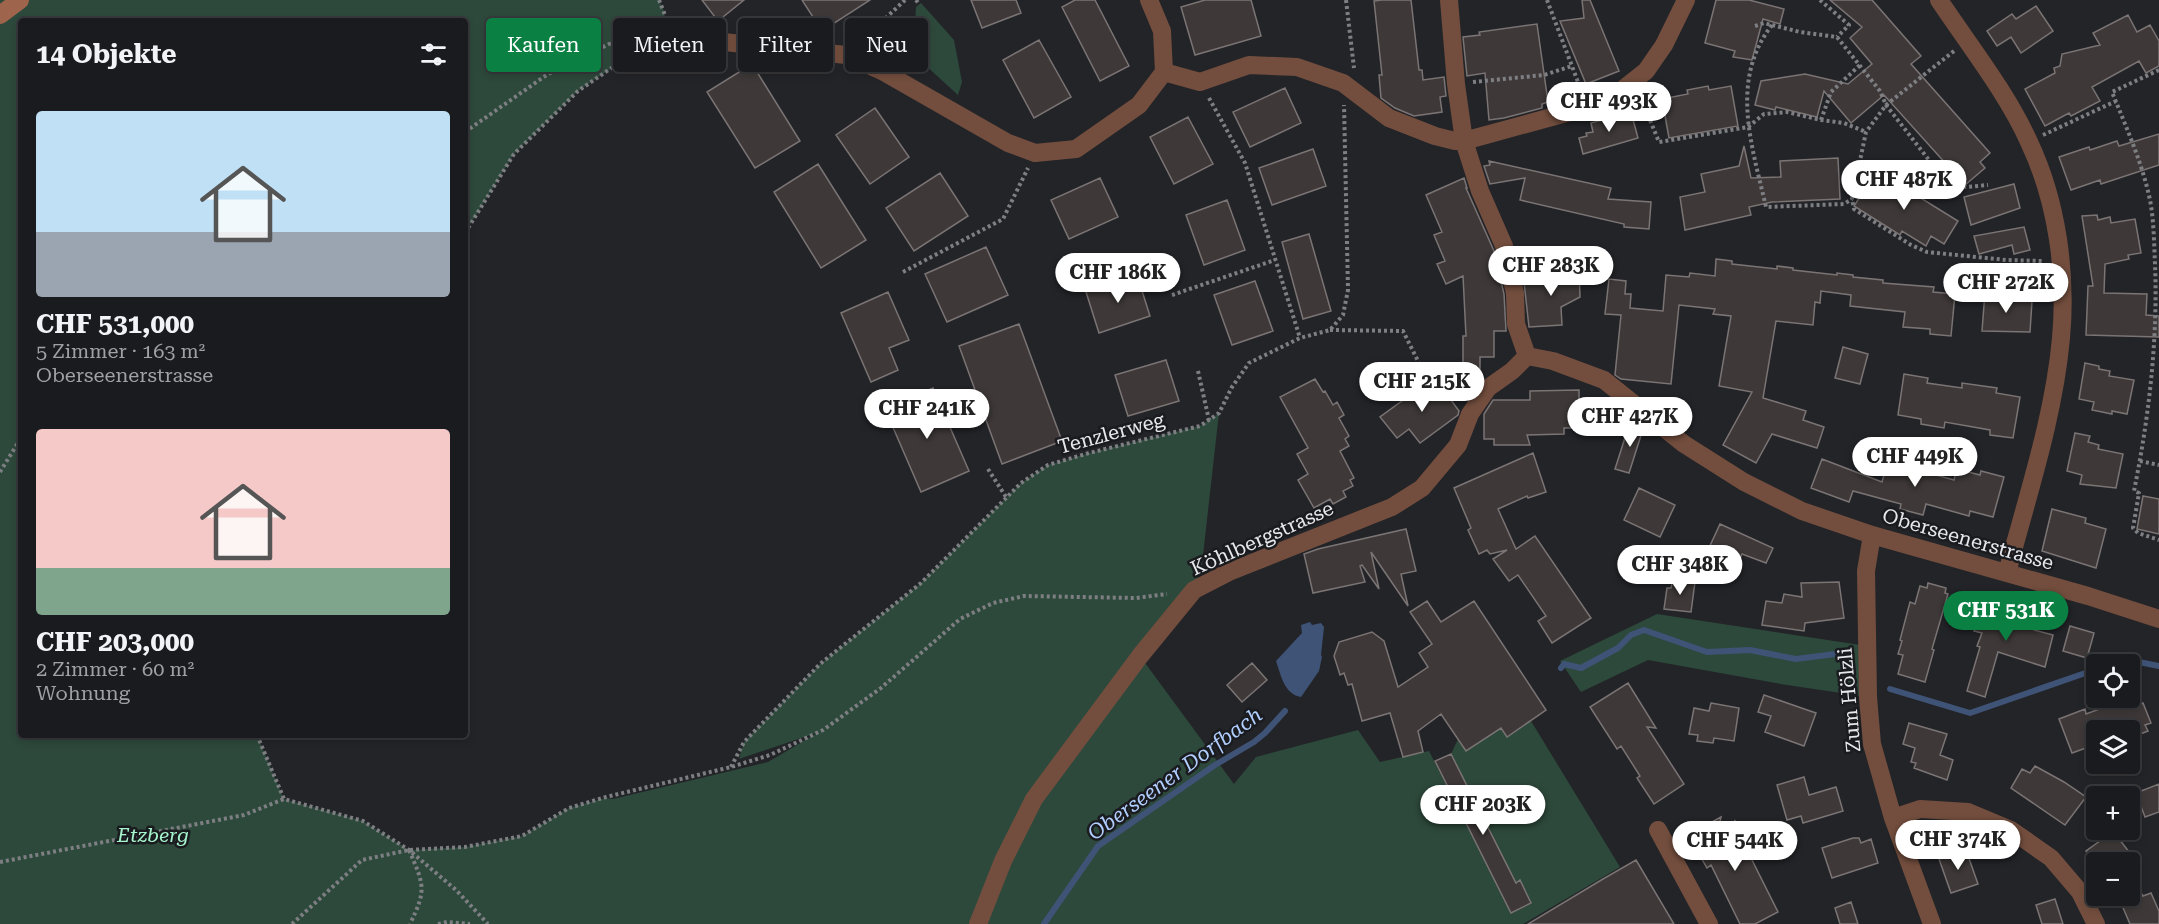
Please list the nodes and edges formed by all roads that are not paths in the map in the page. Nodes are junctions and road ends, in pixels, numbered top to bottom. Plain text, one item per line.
1 (20, 0) edge
2 (1149, 0) edge
3 (1449, 0) edge
4 (1686, 0) edge
5 (1939, 0) edge
6 (0, 15) edge
7 (726, 42) edge
8 (1164, 72) junction
9 (1464, 141) junction
10 (1527, 356) junction
11 (1872, 535) junction
12 (2007, 573) junction
13 (2159, 619) edge
14 (1893, 818) junction
15 (1658, 830) dead end
16 (978, 924) edge
17 (1709, 924) edge
18 (1932, 924) edge
19 (2096, 924) edge

1 - 6 street
2 - 8 street
3 - 9 street
4 - 9 street
5 - 12 street
7 - 8 street
8 - 9 street
9 - 10 street
10 - 11 street, Oberseenerstrasse
10 - 16 street, Köhlbergstrasse
11 - 12 street, Oberseenerstrasse
11 - 14 street, Zum Hölzli
12 - 13 street, Oberseenerstrasse
14 - 18 street, Zum Hölzli
14 - 19 street
15 - 17 street

